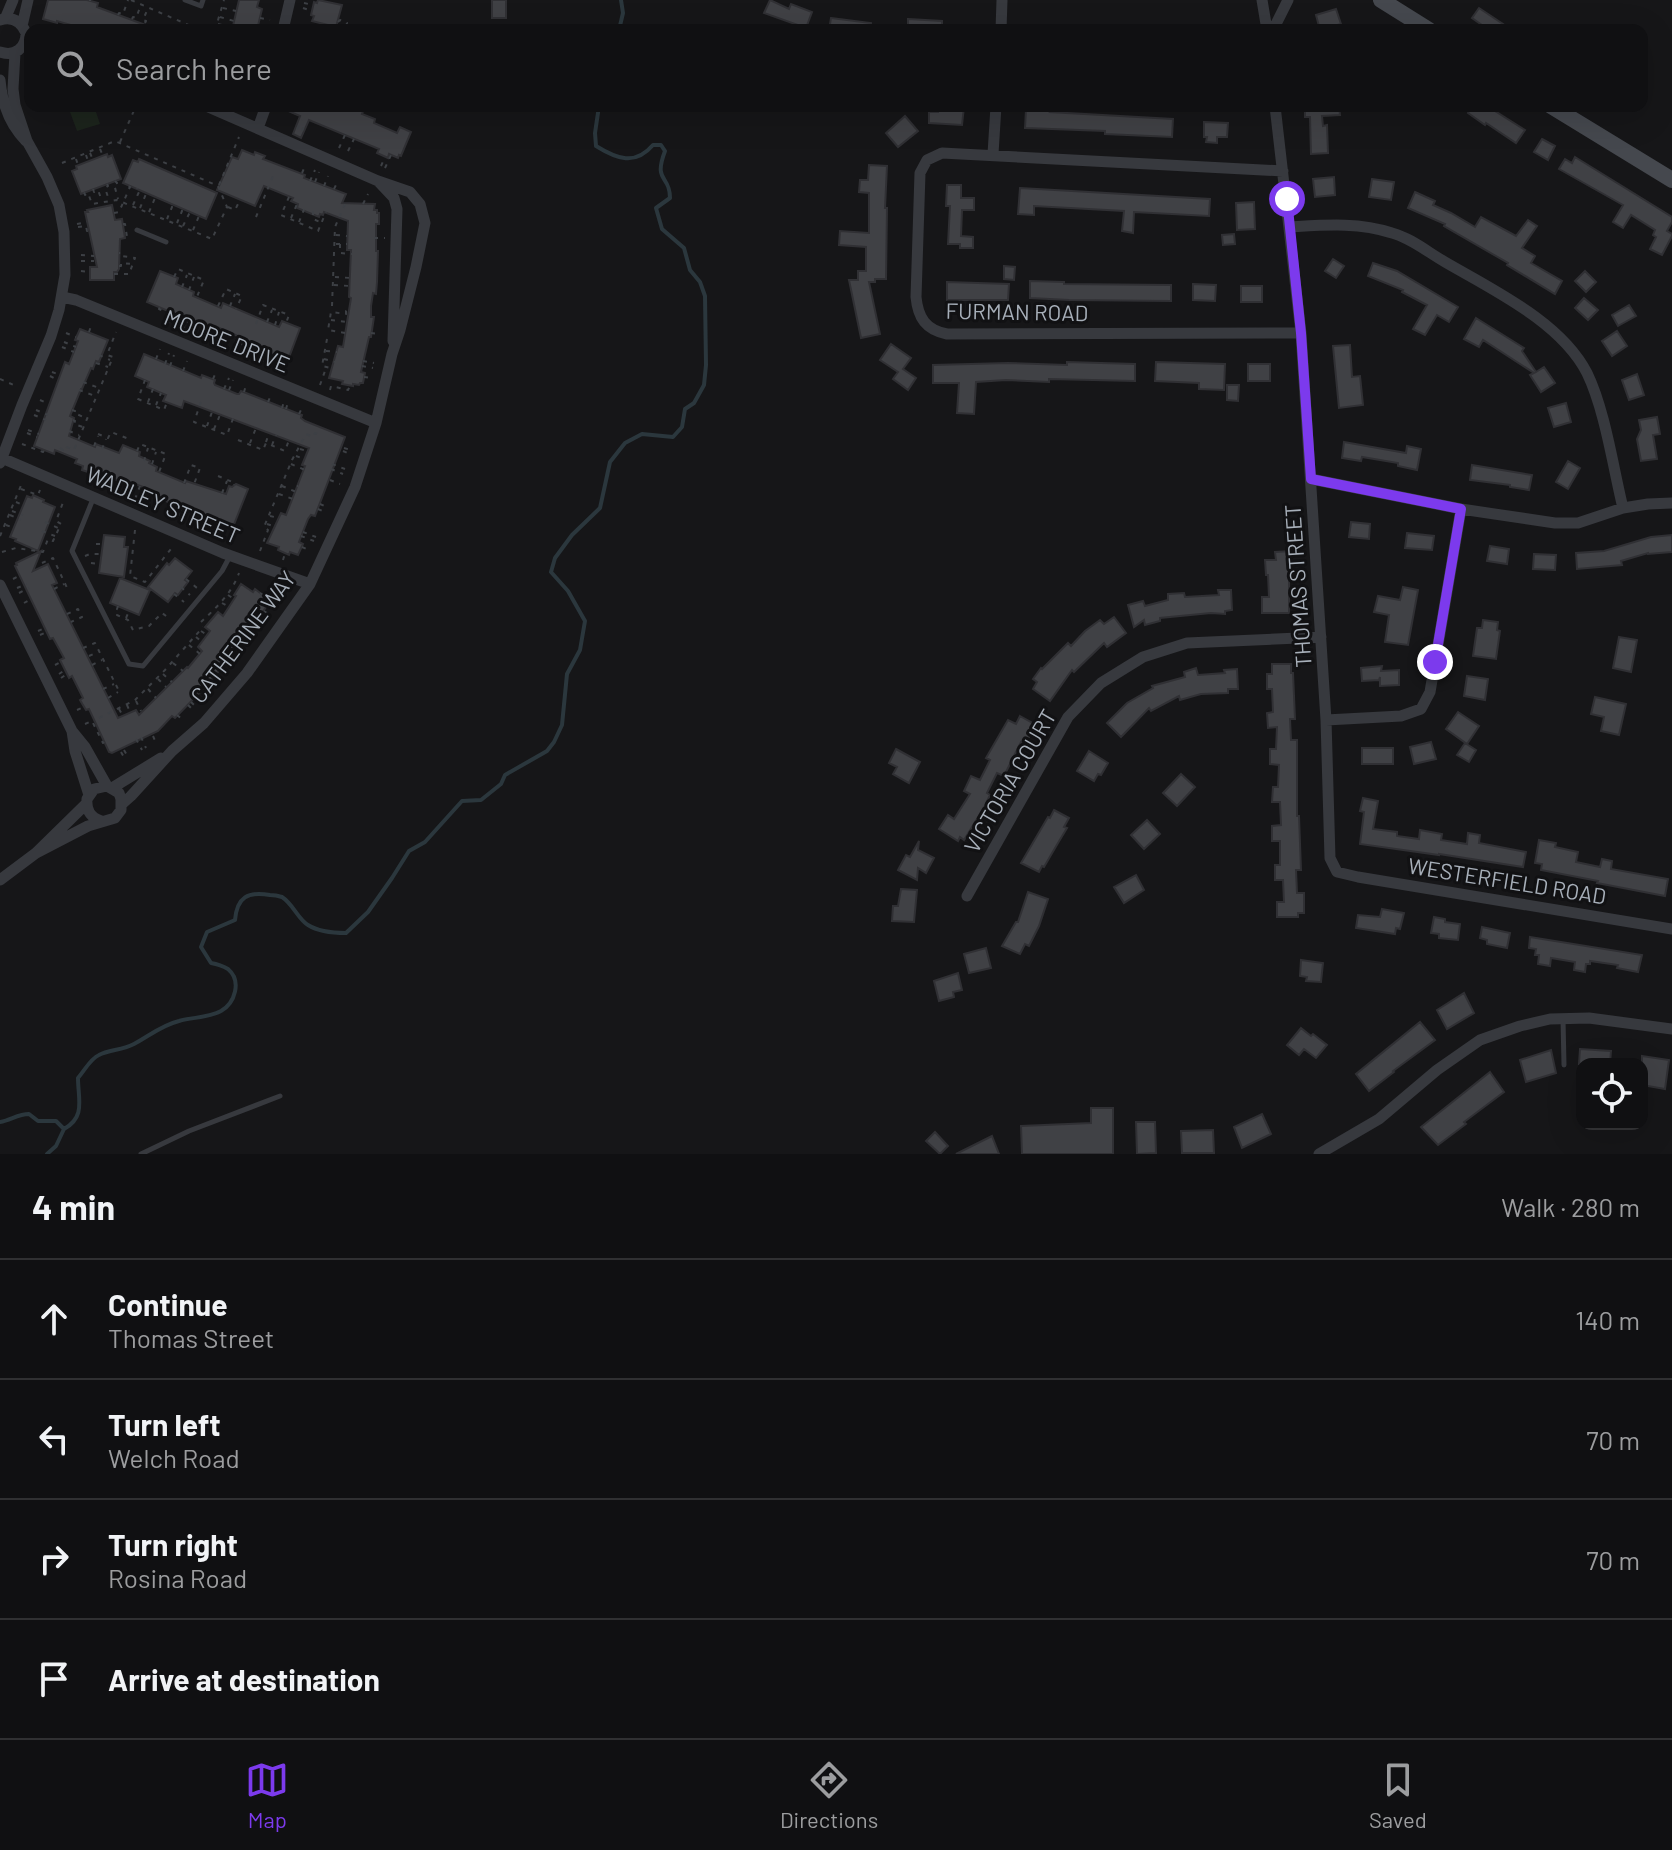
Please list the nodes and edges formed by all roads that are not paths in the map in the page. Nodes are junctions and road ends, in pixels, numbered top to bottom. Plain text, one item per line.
1 (13, 0) edge
2 (28, 0) edge
3 (185, 0) edge
4 (203, 0) edge
5 (290, 0) edge
6 (1002, 0) edge
7 (1262, 0) edge
8 (1288, 0) edge
9 (1381, 0) edge
10 (2, 19) edge
11 (26, 24) edge
12 (284, 24) edge
13 (1001, 24) edge
14 (1268, 24) edge
15 (1274, 24) edge
16 (1419, 24) edge
17 (24, 29) edge
18 (0, 52) edge
19 (21, 52) edge
20 (0, 80) edge
21 (220, 112) edge
22 (264, 112) edge
23 (996, 112) edge
24 (1276, 112) edge
25 (1561, 112) edge
26 (258, 128) junction
27 (27, 141) junction
28 (993, 154) junction
29 (1283, 171) junction
30 (1672, 180) edge
31 (378, 181) junction
32 (1290, 227) junction
33 (137, 230) dead end
34 (166, 242) dead end
35 (62, 297) junction
36 (1301, 333) junction
37 (392, 354) junction
38 (376, 423) junction
39 (1, 461) edge
40 (1311, 479) junction
41 (94, 498) junction
42 (1672, 503) edge
43 (1623, 508) junction
44 (1461, 509) junction
45 (230, 556) junction
46 (310, 584) junction
47 (0, 585) edge
48 (1321, 637) junction
49 (1326, 720) junction
50 (72, 731) junction
51 (172, 751) junction
52 (110, 787) junction
53 (88, 800) junction
54 (122, 804) junction
55 (101, 821) junction
56 (36, 853) junction
57 (1337, 872) joint
58 (0, 880) edge
59 (967, 896) dead end
60 (1672, 929) edge
61 (1563, 1019) junction
62 (1672, 1029) edge
63 (1564, 1065) dead end
64 (280, 1096) dead end
65 (141, 1154) edge
66 (1319, 1154) edge

1 - 10 street
2 - 11 street
3 - 4 lane
5 - 12 street
6 - 13 street
7 - 14 street
8 - 15 street
9 - 16 main road
10 - 17 street
18 - 19 street
19 - 27 street
20 - 27 street
21 - 26 street
22 - 26 street
23 - 28 street
24 - 29 street, THOMAS STREET
25 - 30 main road
26 - 31 street
27 - 35 street
28 - 29 street, FURMAN ROAD
28 - 36 street, FURMAN ROAD
29 - 32 street, THOMAS STREET
31 - 37 street, CATHERINE WAY
31 - 37 street, CATHERINE WAY
32 - 36 street, THOMAS STREET
32 - 43 street
33 - 34 lane
35 - 38 street, MOORE DRIVE
35 - 39 street
36 - 40 street, THOMAS STREET
37 - 38 street, CATHERINE WAY
38 - 46 street, CATHERINE WAY
39 - 41 street, WADLEY STREET
40 - 44 street
40 - 48 street, THOMAS STREET
41 - 45 street, WADLEY STREET
41 - 45 lane
42 - 43 street
43 - 44 street
44 - 49 street
45 - 46 street, WADLEY STREET
46 - 51 street, CATHERINE WAY
47 - 50 street
48 - 49 street, THOMAS STREET
48 - 59 street, VICTORIA COURT
49 - 57 street, THOMAS STREET
50 - 52 street
50 - 53 street
51 - 52 street, CATHERINE WAY
51 - 54 street, CATHERINE WAY
52 - 53 street
52 - 54 street
53 - 55 street
53 - 56 street
54 - 55 street
55 - 56 street
56 - 58 street
57 - 60 street, WESTERFIELD ROAD
61 - 62 street
61 - 63 lane
61 - 66 street
64 - 65 lane

